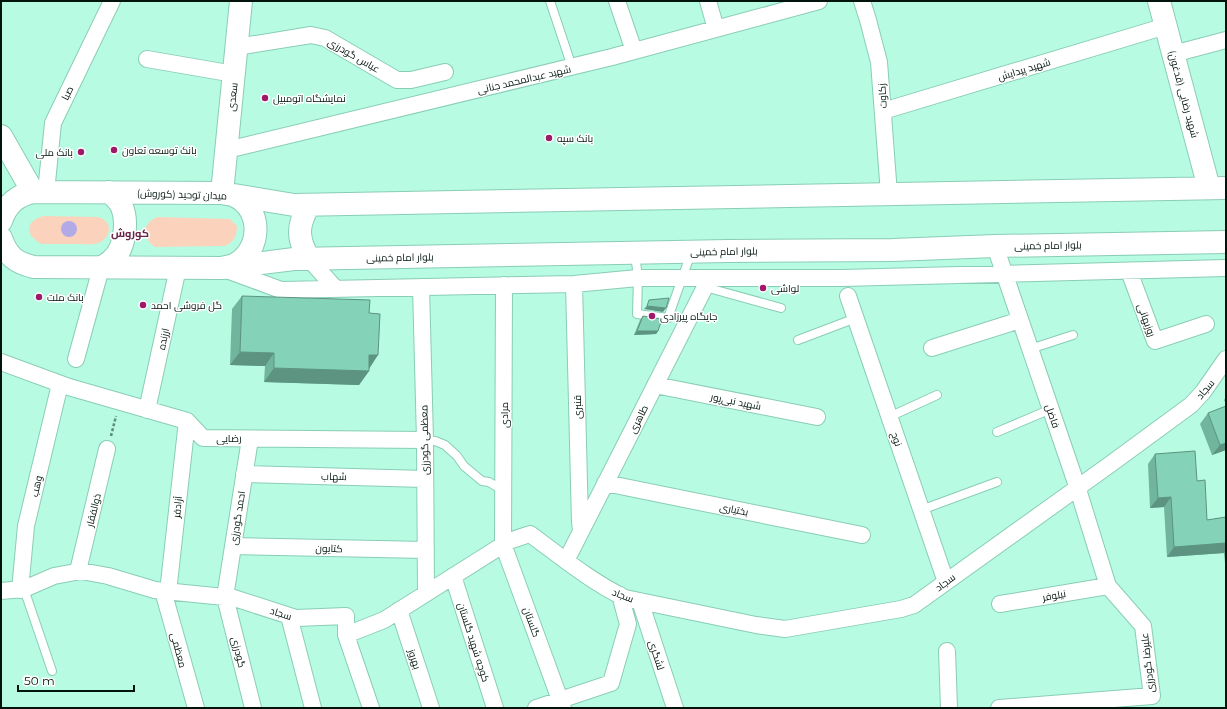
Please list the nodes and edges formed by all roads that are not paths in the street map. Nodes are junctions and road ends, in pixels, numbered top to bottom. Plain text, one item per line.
1 (112, 1) edge
2 (241, 1) edge
3 (550, 1) edge
4 (617, 1) edge
5 (708, 1) edge
6 (819, 1) edge
7 (862, 1) edge
8 (1159, 1) edge
9 (782, 6) edge
10 (1166, 26) junction
11 (716, 29) junction
12 (1226, 40) edge
13 (237, 47) junction
14 (634, 51) junction
15 (1173, 54) junction
16 (147, 59) dead end
17 (572, 67) junction
18 (444, 72) dead end
19 (234, 74) junction
20 (883, 111) junction
21 (1, 136) edge
22 (227, 150) junction
23 (1218, 188) edge
24 (39, 192) junction
25 (109, 192) junction
26 (152, 192) junction
27 (228, 194) junction
28 (889, 194) junction
29 (309, 205) junction
30 (1, 221) edge
31 (1226, 242) edge
32 (995, 246) junction
33 (893, 250) junction
34 (4, 252) edge
35 (691, 252) junction
36 (634, 253) junction
37 (310, 259) junction
38 (101, 268) junction
39 (153, 268) junction
40 (178, 268) junction
41 (222, 268) junction
42 (1226, 268) edge
43 (1129, 271) junction
44 (1005, 274) junction
45 (891, 276) junction
46 (638, 278) junction
47 (682, 278) junction
48 (708, 282) junction
49 (574, 284) junction
50 (504, 285) junction
51 (421, 287) junction
52 (336, 289) junction
53 (848, 296) dead end
54 (781, 308) dead end
55 (856, 318) junction
56 (1020, 320) junction
57 (1206, 324) dead end
58 (1073, 335) dead end
59 (798, 340) dead end
60 (932, 348) dead end
61 (1030, 349) junction
62 (76, 359) dead end
63 (1226, 359) edge
64 (1, 362) edge
65 (60, 384) junction
66 (655, 385) junction
67 (937, 396) dead end
68 (1050, 409) junction
69 (147, 410) junction
70 (816, 417) dead end
71 (890, 417) junction
72 (186, 421) junction
73 (997, 432) dead end
74 (250, 438) junction
75 (425, 440) junction
76 (107, 450) road end
77 (244, 474) junction
78 (425, 479) junction
79 (997, 482) dead end
80 (605, 484) junction
81 (1077, 488) junction
82 (504, 491) junction
83 (921, 510) junction
84 (582, 530) junction
85 (862, 535) dead end
86 (503, 544) junction
87 (233, 546) junction
88 (426, 550) junction
89 (566, 561) junction
90 (78, 571) junction
91 (453, 576) junction
92 (946, 582) junction
93 (1108, 586) junction
94 (22, 590) junction
95 (1, 591) edge
96 (165, 591) junction
97 (426, 593) junction
98 (620, 595) junction
99 (225, 597) junction
100 (640, 601) junction
101 (1000, 604) dead end
102 (399, 610) junction
103 (289, 616) junction
104 (346, 635) junction
105 (947, 651) dead end
106 (52, 671) dead end
107 (562, 704) edge
108 (1115, 704) edge
109 (196, 708) edge
110 (253, 708) edge
111 (313, 708) edge
112 (371, 708) edge
113 (431, 708) edge
114 (495, 708) edge
115 (536, 708) edge
116 (675, 708) edge
117 (949, 708) edge
118 (999, 708) edge

1 - 24 street, صبا
2 - 13 main road, سعدی
3 - 17 lane
4 - 14 street
5 - 11 street
6 - 9 street, شهید عبدالمحمد جنانی
7 - 20 street, زکاوت
8 - 10 main road, (قدغون) شهید رضایی
9 - 11 street, شهید عبدالمحمد جنانی
10 - 15 main road, (قدغون) شهید رضایی
10 - 20 street, شهید پیدایش
11 - 14 street, شهید عبدالمحمد جنانی
12 - 15 street
13 - 18 street, عباس گودرزی
13 - 19 main road, سعدی
14 - 17 street, شهید عبدالمحمد جنانی
15 - 23 main road, (قدغون) شهید رضایی
16 - 19 street
17 - 22 street, شهید عبدالمحمد جنانی
19 - 22 main road, سعدی
20 - 28 street, زکاوت
21 - 24 main road
22 - 27 main road, سعدی
23 - 28 main road
24 - 25 main road, میدان توحید (کوروش)
24 - 30 main road, میدان توحید (کوروش)
25 - 26 main road, میدان توحید (کوروش)
25 - 38 main road
26 - 27 main road, میدان توحید (کوروش)
26 - 39 main road
27 - 29 main road
27 - 41 main road, میدان توحید (کوروش)
28 - 29 main road
29 - 37 main road
31 - 32 main road, بلوار امام خمینی
32 - 33 main road, بلوار امام خمینی
32 - 44 street, فاضل
33 - 35 main road, بلوار امام خمینی
33 - 45 street
34 - 38 main road, میدان توحید (کوروش)
35 - 36 main road, بلوار امام خمینی
35 - 47 lane
36 - 37 main road, بلوار امام خمینی
36 - 46 lane
37 - 41 main road, بلوار امام خمینی
37 - 52 street
38 - 39 main road, میدان توحید (کوروش)
38 - 62 street
39 - 40 main road, میدان توحید (کوروش)
40 - 41 main road, میدان توحید (کوروش)
40 - 69 street, ارزنده
41 - 52 street
42 - 43 street
43 - 44 street
43 - 57 street, روزبهانی
44 - 45 street
44 - 56 street, فاضل
45 - 48 street
46 - 47 street
46 - 47 lane
46 - 49 street
47 - 48 street
48 - 54 lane
48 - 66 street, طاهری
49 - 50 street
49 - 84 street, قنبری
50 - 51 street
50 - 82 street, مرادی
51 - 52 street
51 - 75 street, معظمی گودرزی
53 - 55 street, نوح
55 - 59 lane
55 - 71 street, نوح
56 - 60 street
56 - 61 street, فاضل
58 - 61 lane
61 - 68 street, فاضل
63 - 81 street, سجاد
64 - 65 street, رضایی
65 - 69 street, رضایی
65 - 94 street, وهب
66 - 70 street, شهید نبی‌پور
66 - 80 street, طاهری
67 - 71 lane
68 - 73 lane
68 - 81 street, فاضل
69 - 72 street, رضایی
71 - 83 street, نوح
72 - 74 street, رضایی
72 - 96 street, آزادفر
74 - 75 street, رضایی
74 - 77 street, احمد گودرزی
75 - 78 street, معظمی گودرزی
75 - 82 lane
76 - 90 street, ذوالفقار
77 - 78 street, شهاب
77 - 87 street, احمد گودرزی
78 - 88 street, معظمی گودرزی
79 - 83 lane
80 - 84 street, طاهری
80 - 85 street, بختیاری
81 - 92 street, سجاد
81 - 93 street, فاضل
82 - 86 street, مرادی
83 - 92 street, نوح
84 - 89 street, طاهری
86 - 89 street, سجاد
86 - 91 street, سجاد
86 - 107 street, گلستان
87 - 88 street, کتایون
87 - 99 street, احمد گودرزی
88 - 97 street, معظمی گودرزی
89 - 98 street, سجاد
90 - 94 street, سجاد
90 - 96 street, سجاد
91 - 97 street, سجاد
91 - 114 street, کوچه شهید گلستان
92 - 100 street, سجاد
93 - 101 street, نیلوفر
93 - 108 street, علیرضا گودرزی
94 - 95 street, سجاد
94 - 106 lane
96 - 99 street, سجاد
96 - 109 street, معظمی
97 - 102 street, سجاد
98 - 100 street, سجاد
98 - 107 street
99 - 103 street, سجاد
99 - 110 street, گودرزی
100 - 116 street, لشگری
102 - 104 street, سجاد
102 - 113 street, بهروز
103 - 104 street, سجاد
103 - 111 street
104 - 112 street
105 - 117 street
107 - 115 street
108 - 118 street, علیرضا گودرزی

